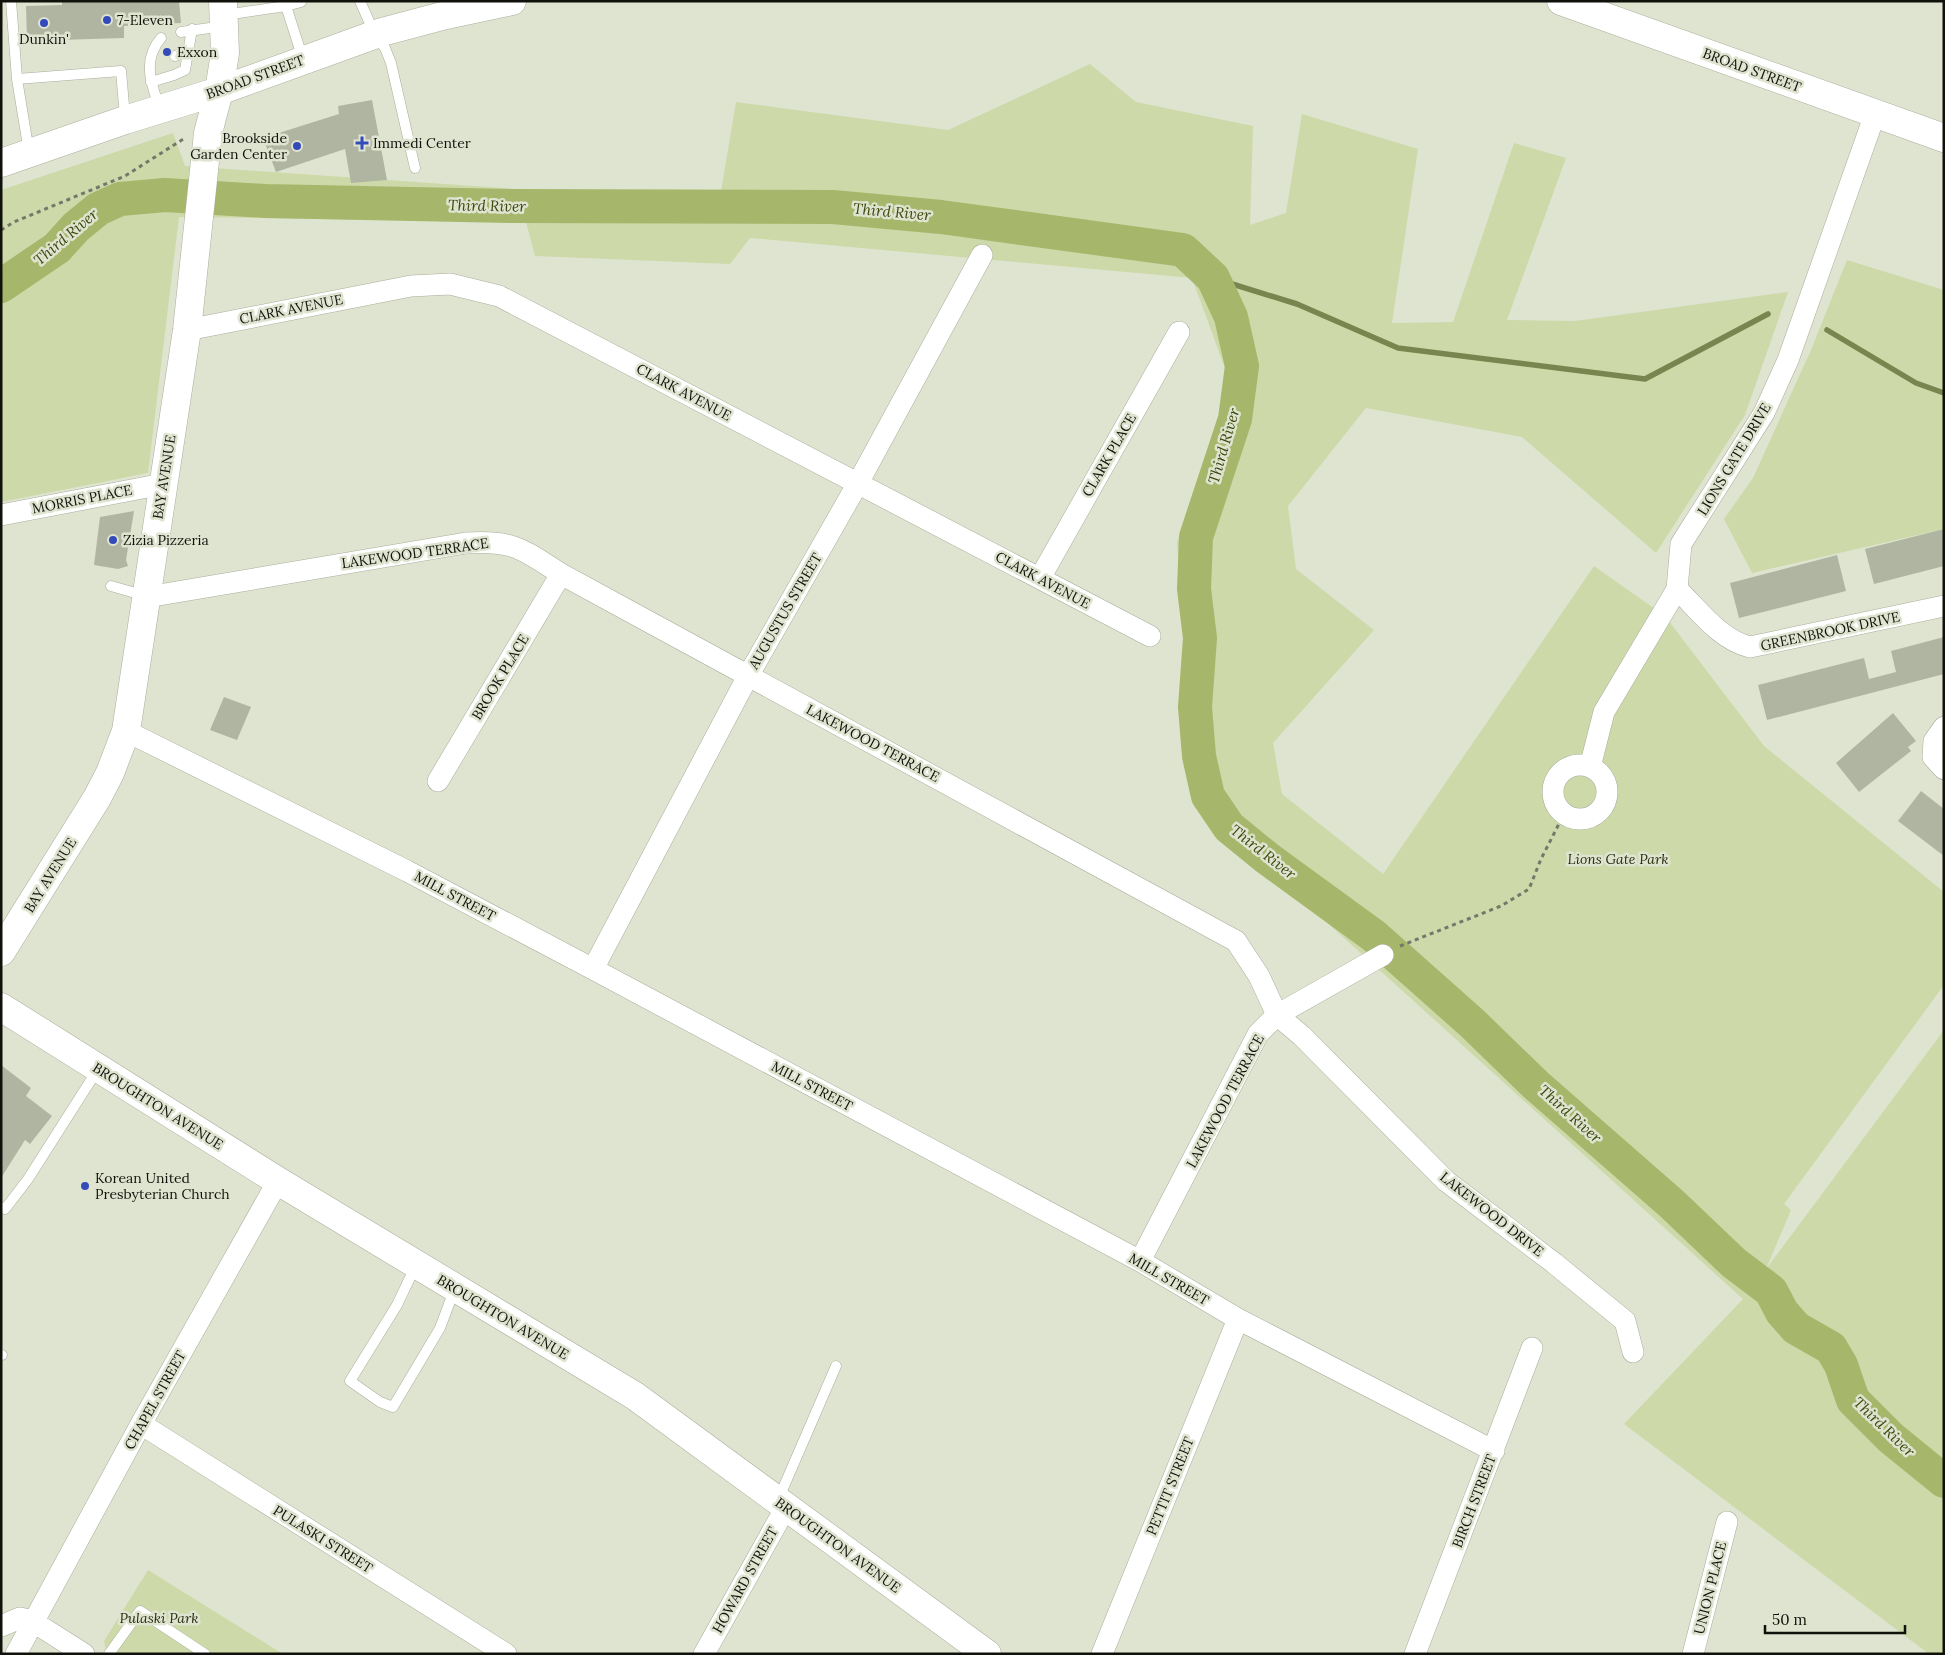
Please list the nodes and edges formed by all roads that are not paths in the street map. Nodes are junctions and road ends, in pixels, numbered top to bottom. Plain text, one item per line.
1 (11, 1) edge
2 (360, 1) edge
3 (512, 1) edge
4 (1561, 1) edge
5 (301, 2) edge
6 (286, 6) junction
7 (224, 14) edge
8 (192, 29) junction
9 (181, 32) dead end
10 (375, 35) junction
11 (162, 38) dead end
12 (189, 51) junction
13 (175, 56) dead end
14 (303, 60) junction
15 (17, 79) junction
16 (151, 82) junction
17 (219, 91) junction
18 (160, 109) junction
19 (1875, 114) junction
20 (125, 120) junction
21 (1944, 138) edge
22 (29, 153) junction
23 (1, 163) edge
24 (415, 168) dead end
25 (982, 255) dead end
26 (187, 330) junction
27 (1179, 332) dead end
28 (858, 483) junction
29 (163, 484) junction
30 (1, 515) edge
31 (561, 574) junction
32 (1040, 578) junction
33 (111, 586) dead end
34 (1677, 589) junction
35 (147, 596) junction
36 (1944, 606) edge
37 (1150, 636) dead end
38 (748, 676) junction
39 (1944, 727) edge
40 (126, 731) junction
41 (1590, 767) junction
42 (1944, 769) edge
43 (438, 781) dead end
44 (1391, 951) road end
45 (1, 952) edge
46 (593, 969) junction
47 (1, 1008) edge
48 (1276, 1016) junction
49 (99, 1068) junction
50 (278, 1181) junction
51 (1, 1207) edge
52 (1140, 1261) junction
53 (416, 1264) junction
54 (455, 1288) junction
55 (1238, 1319) junction
56 (1532, 1348) dead end
57 (1634, 1352) dead end
58 (836, 1366) dead end
59 (141, 1424) junction
60 (1494, 1451) junction
61 (782, 1504) junction
62 (1727, 1522) dead end
63 (32, 1621) junction
64 (1, 1626) edge
65 (111, 1651) edge
66 (16, 1654) edge
67 (84, 1654) edge
68 (205, 1654) edge
69 (506, 1654) edge
70 (704, 1654) edge
71 (987, 1654) edge
72 (1102, 1654) edge
73 (1415, 1654) edge
74 (1693, 1654) edge

1 - 15 lane
2 - 10 lane
3 - 10 street, BROAD STREET
4 - 19 street, BROAD STREET
5 - 6 lane
6 - 7 lane
6 - 14 lane
7 - 8 lane
7 - 17 street, BAY AVENUE
8 - 9 lane
8 - 12 lane
10 - 14 street, BROAD STREET
10 - 24 lane
11 - 16 lane
12 - 13 lane
12 - 16 lane
14 - 17 street, BROAD STREET
15 - 20 lane
15 - 22 lane
16 - 18 lane
17 - 18 street, BROAD STREET
17 - 26 street, BAY AVENUE
18 - 20 street, BROAD STREET
19 - 21 street, BROAD STREET
19 - 34 street, LIONS GATE DRIVE
20 - 22 street, BROAD STREET
22 - 23 street, BROAD STREET
25 - 28 street, AUGUSTUS STREET
26 - 28 street, CLARK AVENUE
26 - 29 street, BAY AVENUE
27 - 32 street, CLARK PLACE
28 - 32 street, CLARK AVENUE
28 - 38 street, AUGUSTUS STREET
29 - 30 street, MORRIS PLACE
29 - 35 street, BAY AVENUE
31 - 35 street, LAKEWOOD TERRACE
31 - 38 street, LAKEWOOD TERRACE
31 - 43 street, BROOK PLACE
32 - 37 street, CLARK AVENUE
33 - 35 lane
34 - 36 street, GREENBROOK DRIVE
34 - 41 street, LIONS GATE DRIVE
35 - 40 street, BAY AVENUE
38 - 46 street, AUGUSTUS STREET
38 - 48 street, LAKEWOOD TERRACE
39 - 42 street
40 - 45 street, BAY AVENUE
40 - 46 street, MILL STREET
41 - 41 street
44 - 48 street
46 - 52 street, MILL STREET
47 - 49 street, BROUGHTON AVENUE
48 - 52 street, LAKEWOOD TERRACE
48 - 57 street, LAKEWOOD DRIVE
49 - 50 street, BROUGHTON AVENUE
49 - 51 lane
50 - 53 street, BROUGHTON AVENUE
50 - 59 street, CHAPEL STREET
52 - 55 street, MILL STREET
53 - 54 street, BROUGHTON AVENUE
53 - 54 lane
54 - 61 street, BROUGHTON AVENUE
55 - 60 street, MILL STREET
55 - 72 street, PETTIT STREET
56 - 60 street, BIRCH STREET
58 - 61 lane
59 - 63 street, CHAPEL STREET
59 - 69 street, PULASKI STREET
60 - 73 street, BIRCH STREET
61 - 70 street, HOWARD STREET
61 - 71 street, BROUGHTON AVENUE
62 - 74 street, UNION PLACE
63 - 64 street
63 - 66 street, CHAPEL STREET
63 - 67 street
65 - 68 lane

